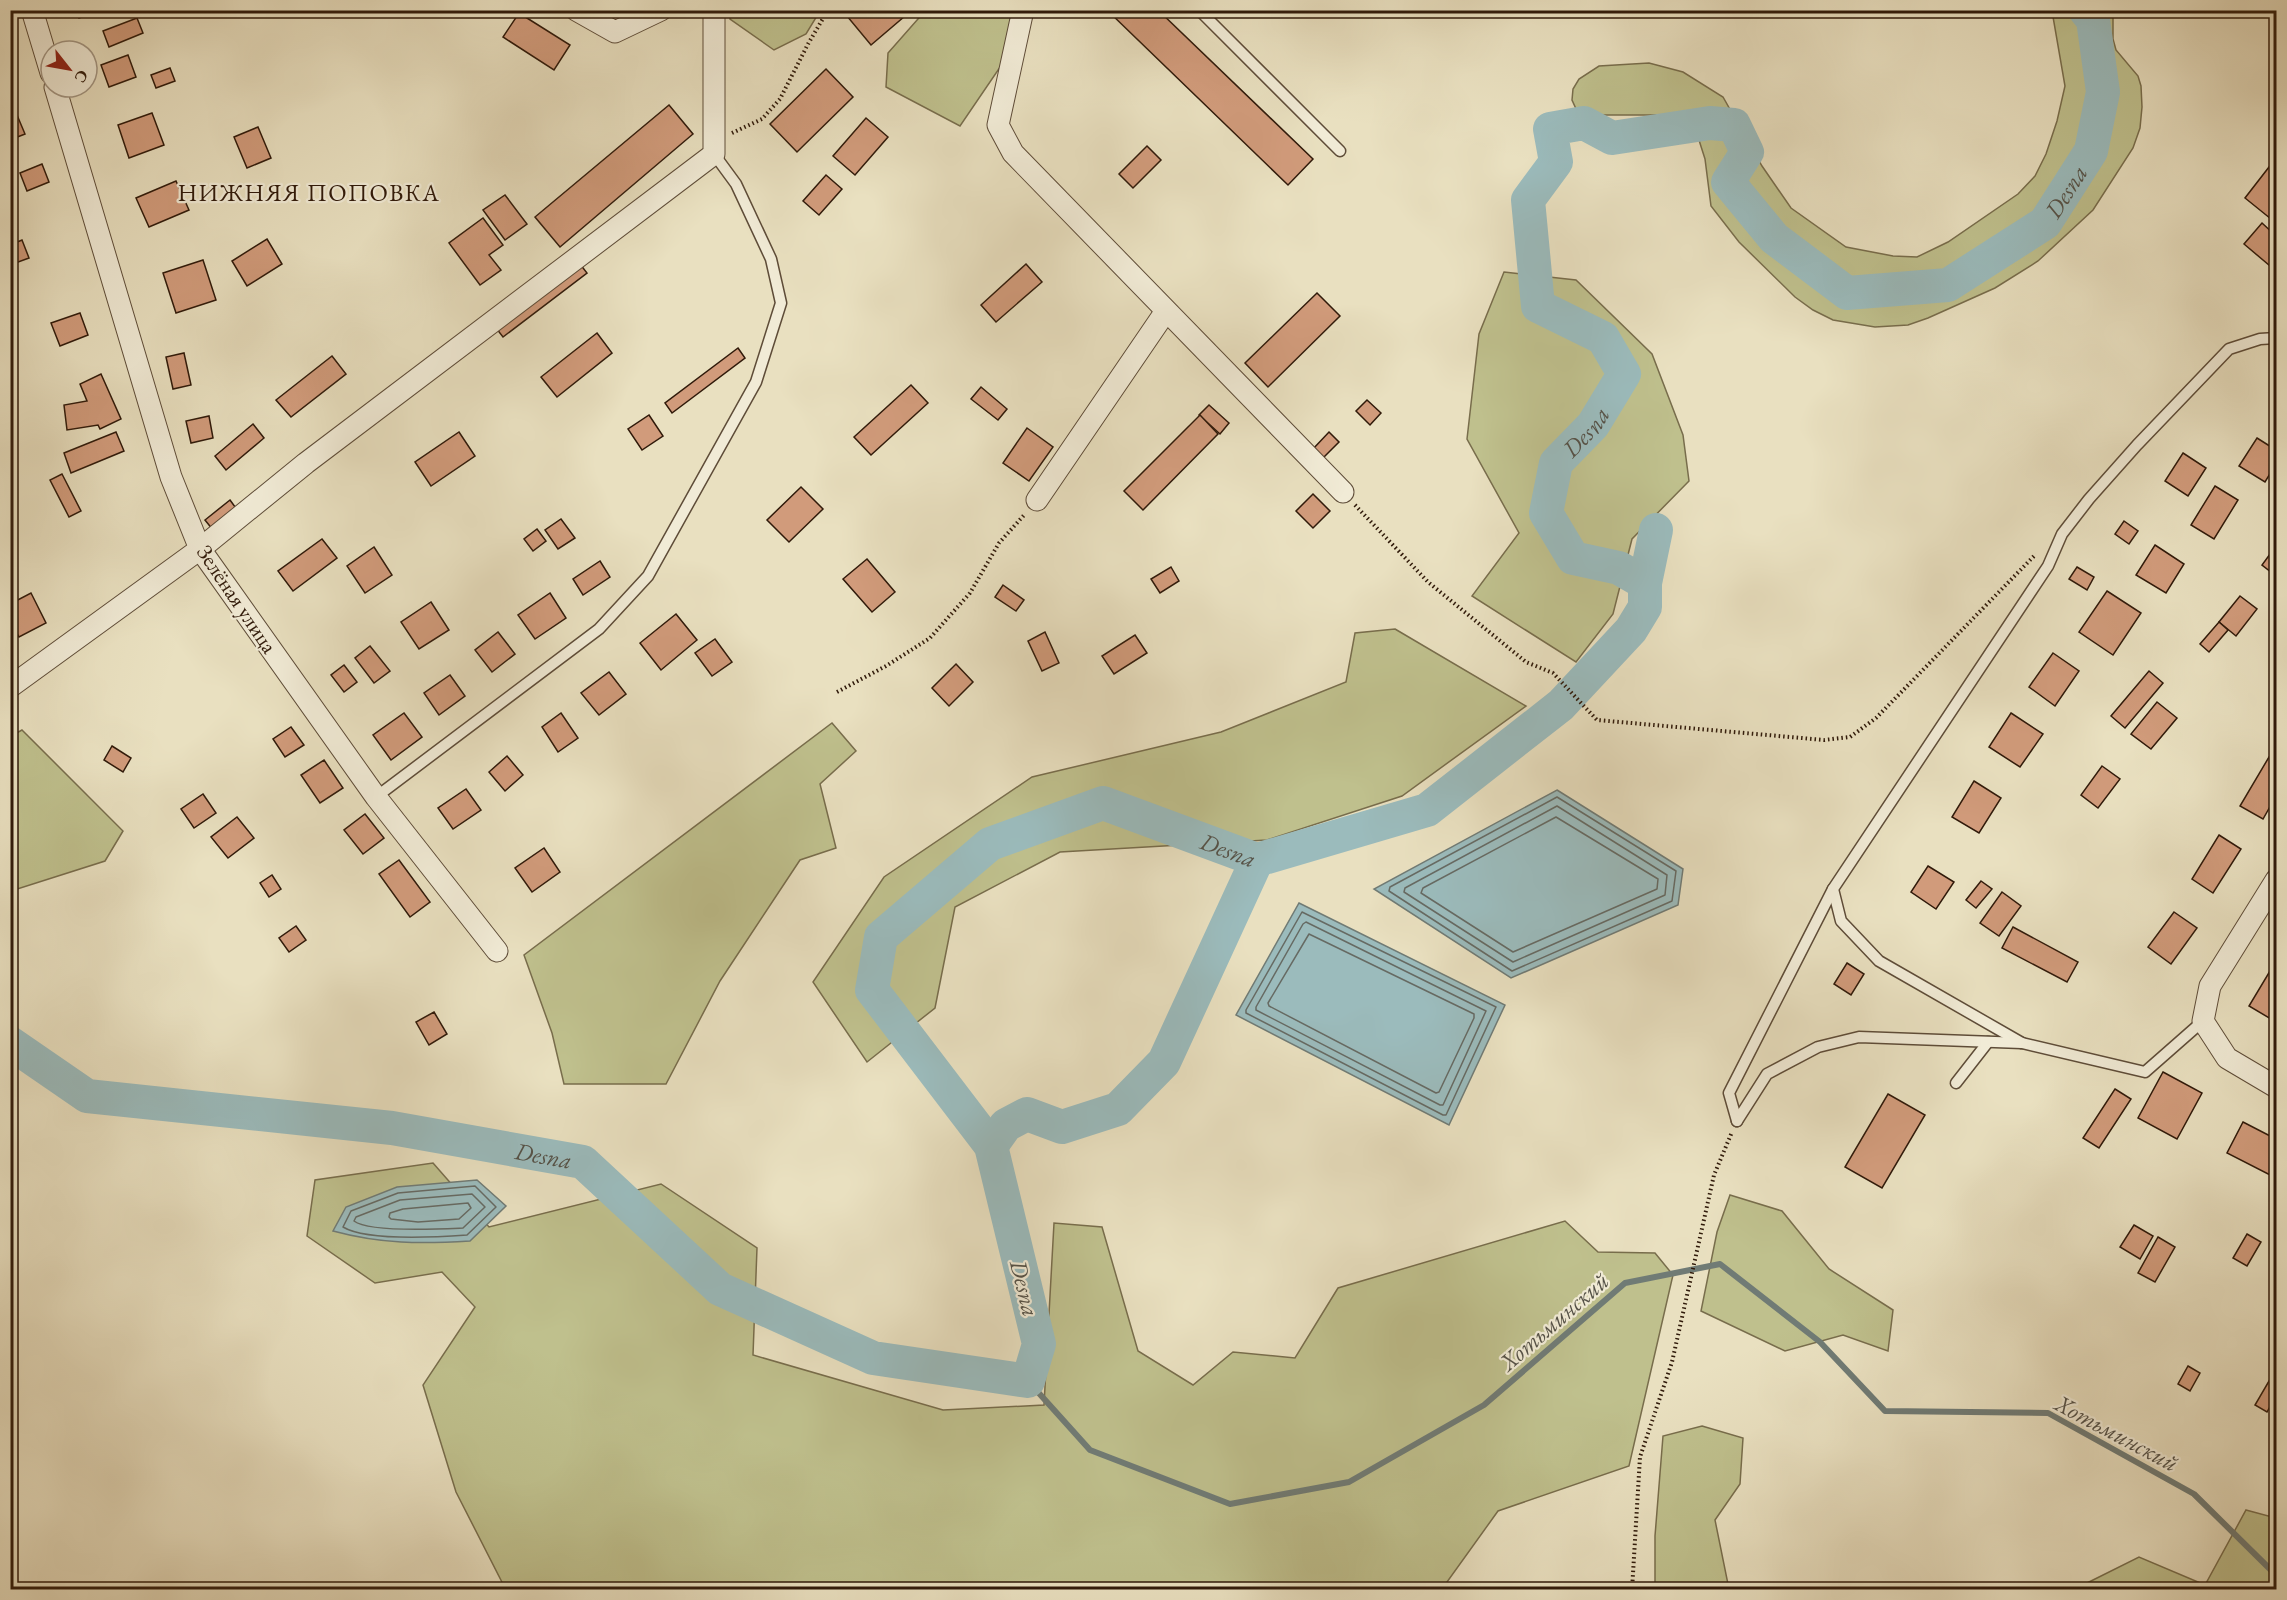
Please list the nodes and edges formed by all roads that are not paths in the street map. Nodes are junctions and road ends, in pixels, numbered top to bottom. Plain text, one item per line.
1 (32, 10) edge
2 (576, 10) edge
3 (661, 10) edge
4 (714, 10) edge
5 (1023, 10) edge
6 (1199, 10) edge
7 (41, 39) edge
8 (59, 99) edge
9 (714, 148) junction
10 (1340, 151) dead end
11 (1166, 311) junction
12 (2277, 338) edge
13 (1343, 492) road end
14 (1037, 500) road end
15 (200, 549) junction
16 (10, 687) edge
17 (376, 797) junction
18 (2277, 880) edge
19 (1833, 889) junction
20 (497, 951) dead end
21 (2203, 1021) junction
22 (1988, 1042) junction
23 (2022, 1043) junction
24 (1956, 1083) dead end
25 (2277, 1087) edge

1 - 7 street
2 - 3 street
4 - 9 street
5 - 11 street
6 - 10 lane
8 - 15 street, Зелёная улица
9 - 15 street
9 - 17 lane
11 - 13 street
11 - 14 street
12 - 19 lane
15 - 16 street
15 - 17 street, Зелёная улица
17 - 20 street, Зелёная улица
18 - 21 street
19 - 22 lane
19 - 23 lane
21 - 23 lane
21 - 25 street
22 - 23 lane
22 - 24 lane

